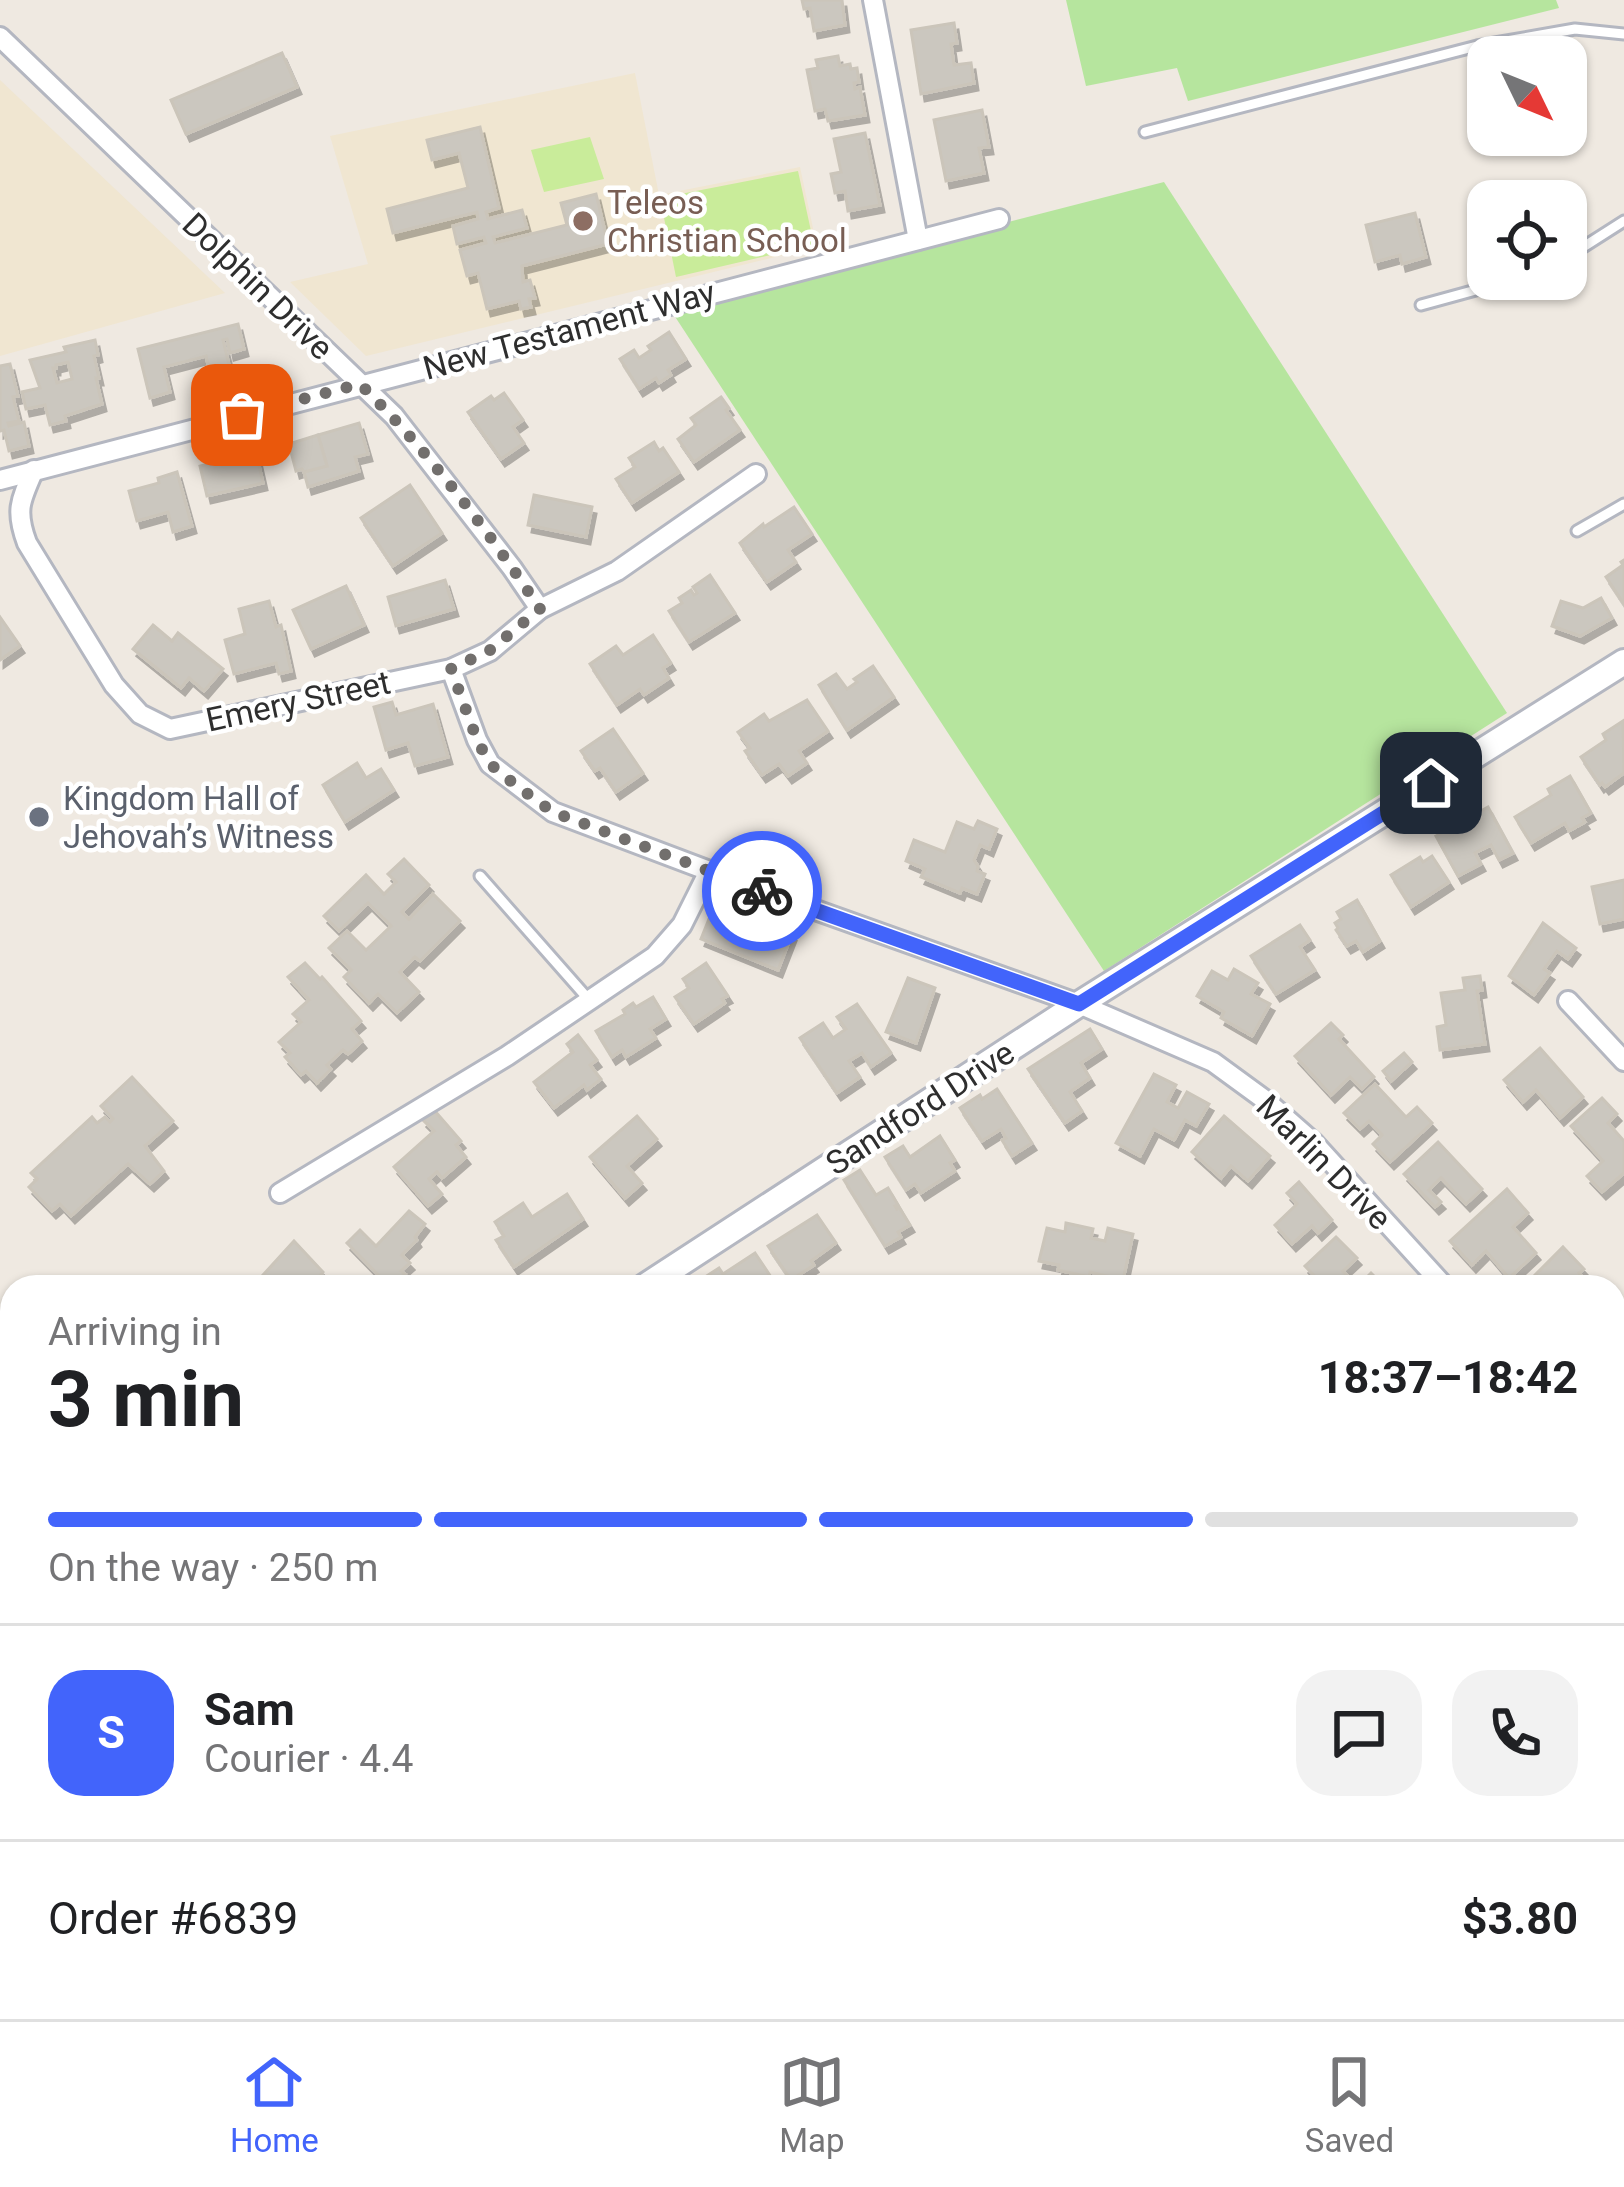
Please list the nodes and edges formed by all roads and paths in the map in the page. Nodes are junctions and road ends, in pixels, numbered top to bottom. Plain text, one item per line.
1 (873, 0) edge
2 (1624, 34) edge
3 (0, 37) edge
4 (1145, 132) dead end
5 (999, 219) dead end
6 (1624, 221) edge
7 (917, 239) junction
8 (1587, 245) edge
9 (1467, 292) edge
10 (1421, 305) dead end
11 (360, 384) junction
12 (34, 470) junction
13 (756, 474) dead end
14 (0, 480) edge
15 (1624, 504) edge
16 (1577, 531) dead end
17 (540, 609) junction
18 (1624, 662) edge
19 (451, 669) junction
20 (709, 871) junction
21 (480, 876) dead end
22 (1568, 1000) dead end
23 (590, 1001) junction
24 (1079, 1004) junction
25 (1624, 1061) edge
26 (280, 1193) dead end
27 (662, 1275) edge
28 (1433, 1275) edge

1 - 7 street
2 - 4 lane
3 - 11 street, Dolphin Drive
5 - 7 street, New Testament Way
6 - 8 lane
7 - 11 street, New Testament Way
9 - 10 lane
11 - 12 street, New Testament Way
11 - 17 street, Dolphin Drive
12 - 14 street, New Testament Way
12 - 19 street, Emery Street
13 - 17 street, Emery Street
15 - 16 lane
17 - 19 street, Emery Street
18 - 24 street, Sandford Drive
19 - 20 street, Marlin Drive
20 - 23 street
20 - 24 street, Marlin Drive
21 - 23 lane
22 - 25 street
23 - 26 street
24 - 27 street, Sandford Drive
24 - 28 street, Marlin Drive

